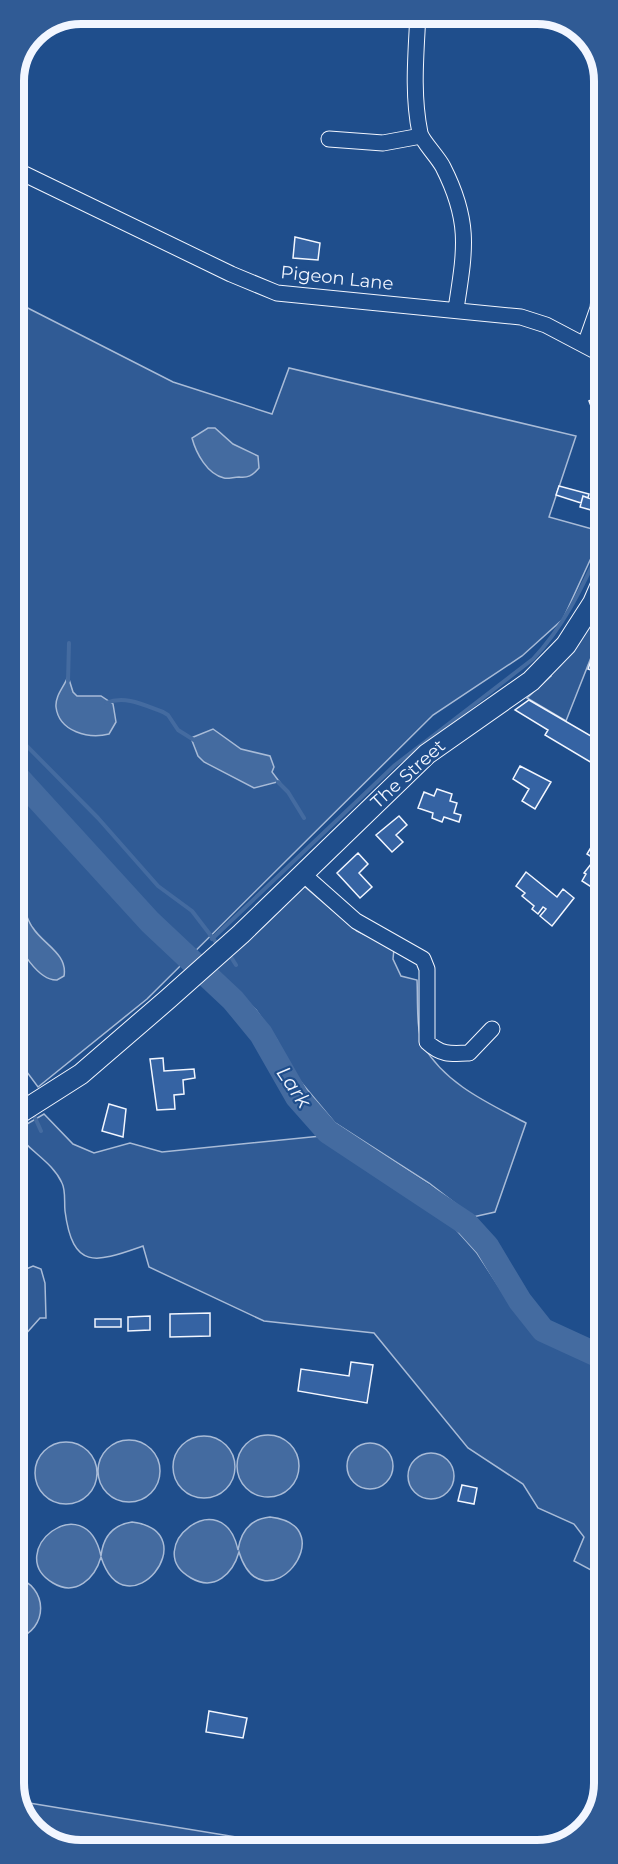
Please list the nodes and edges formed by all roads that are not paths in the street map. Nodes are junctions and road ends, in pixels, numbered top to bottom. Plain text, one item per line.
1 (417, 24) edge
2 (421, 136) junction
3 (329, 139) dead end
4 (24, 175) edge
5 (456, 309) junction
6 (594, 319) edge
7 (585, 345) junction
8 (594, 350) edge
9 (594, 611) edge
10 (303, 874) junction
11 (492, 1029) dead end
12 (24, 1111) edge

1 - 2 street
2 - 3 street
2 - 5 street
4 - 5 street, Pigeon Lane
5 - 7 street, Pigeon Lane
6 - 7 street
7 - 8 street, Pigeon Lane
9 - 10 main road, The Street
10 - 11 street
10 - 12 main road, The Street

